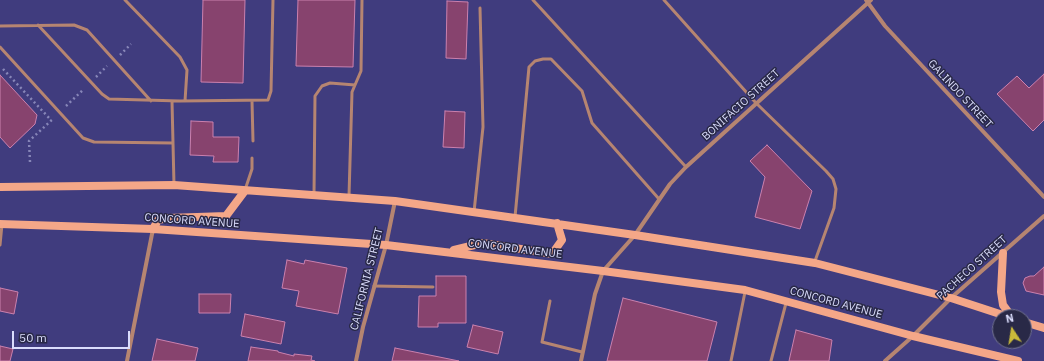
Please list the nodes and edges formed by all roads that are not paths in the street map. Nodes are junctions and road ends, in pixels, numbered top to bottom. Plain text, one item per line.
1 (125, 0) edge
2 (273, 0) edge
3 (362, 0) edge
4 (533, 0) edge
5 (664, 0) edge
6 (868, 1) edge
7 (480, 8) dead end
8 (38, 25) junction
9 (0, 26) edge
10 (0, 47) edge
11 (355, 85) junction
12 (151, 101) junction
13 (172, 101) junction
14 (185, 101) junction
15 (252, 101) junction
16 (756, 103) junction
17 (253, 141) dead end
18 (173, 143) junction
19 (252, 158) dead end
20 (686, 167) junction
21 (174, 185) junction
22 (0, 187) edge
23 (244, 192) junction
24 (314, 196) junction
25 (1044, 197) edge
26 (349, 198) junction
27 (659, 199) junction
28 (395, 201) junction
29 (474, 212) junction
30 (1044, 216) edge
31 (515, 218) junction
32 (557, 223) junction
33 (1, 224) edge
34 (153, 229) junction
35 (635, 235) junction
36 (0, 245) edge
37 (386, 245) junction
38 (448, 252) junction
39 (1003, 252) junction
40 (815, 263) junction
41 (603, 271) junction
42 (374, 286) junction
43 (433, 287) dead end
44 (746, 290) junction
45 (950, 298) junction
46 (550, 301) dead end
47 (786, 301) junction
48 (1006, 309) edge
49 (992, 311) edge
50 (1032, 324) edge
51 (1044, 328) edge
52 (913, 336) junction
53 (582, 352) junction
54 (127, 361) edge
55 (356, 361) edge
56 (581, 361) edge
57 (731, 361) edge
58 (771, 361) edge
59 (885, 361) edge
60 (1018, 361) edge

1 - 14 lane
2 - 15 lane
3 - 11 lane
4 - 20 lane
5 - 16 lane
6 - 16 street, BONIFACIO STREET
6 - 25 street, GALINDO STREET
7 - 29 lane
8 - 9 lane
8 - 12 lane
8 - 12 lane
10 - 18 lane
11 - 24 lane
11 - 26 lane
12 - 13 lane
13 - 14 lane
13 - 18 lane
14 - 15 lane
15 - 17 lane
16 - 20 street, BONIFACIO STREET
16 - 40 lane
18 - 21 lane
19 - 23 lane
20 - 27 street, BONIFACIO STREET
21 - 22 main road
21 - 23 main road
23 - 24 main road
23 - 34 main road
24 - 26 main road
26 - 28 main road
27 - 31 lane
27 - 35 street, BONIFACIO STREET
28 - 29 main road
28 - 37 street, CALIFORNIA STREET
29 - 31 main road
30 - 39 street, PACHECO STREET
31 - 32 main road
32 - 35 main road
32 - 38 main road
33 - 34 main road, CONCORD AVENUE
33 - 36 lane
34 - 37 main road, CONCORD AVENUE
34 - 54 street
35 - 40 main road
35 - 41 street, BONIFACIO STREET
37 - 38 main road, CONCORD AVENUE
37 - 42 street, CALIFORNIA STREET
38 - 41 main road, CONCORD AVENUE
39 - 45 street, PACHECO STREET
39 - 48 main road
40 - 45 main road
41 - 44 main road, CONCORD AVENUE
41 - 53 street
42 - 43 lane
42 - 55 street, CALIFORNIA STREET
44 - 47 main road, CONCORD AVENUE
44 - 57 lane
45 - 49 main road
45 - 52 street, PACHECO STREET
46 - 53 lane
47 - 52 main road, CONCORD AVENUE
47 - 58 lane
50 - 51 main road
52 - 59 street, PACHECO STREET
52 - 60 main road, CONCORD AVENUE
53 - 56 street

